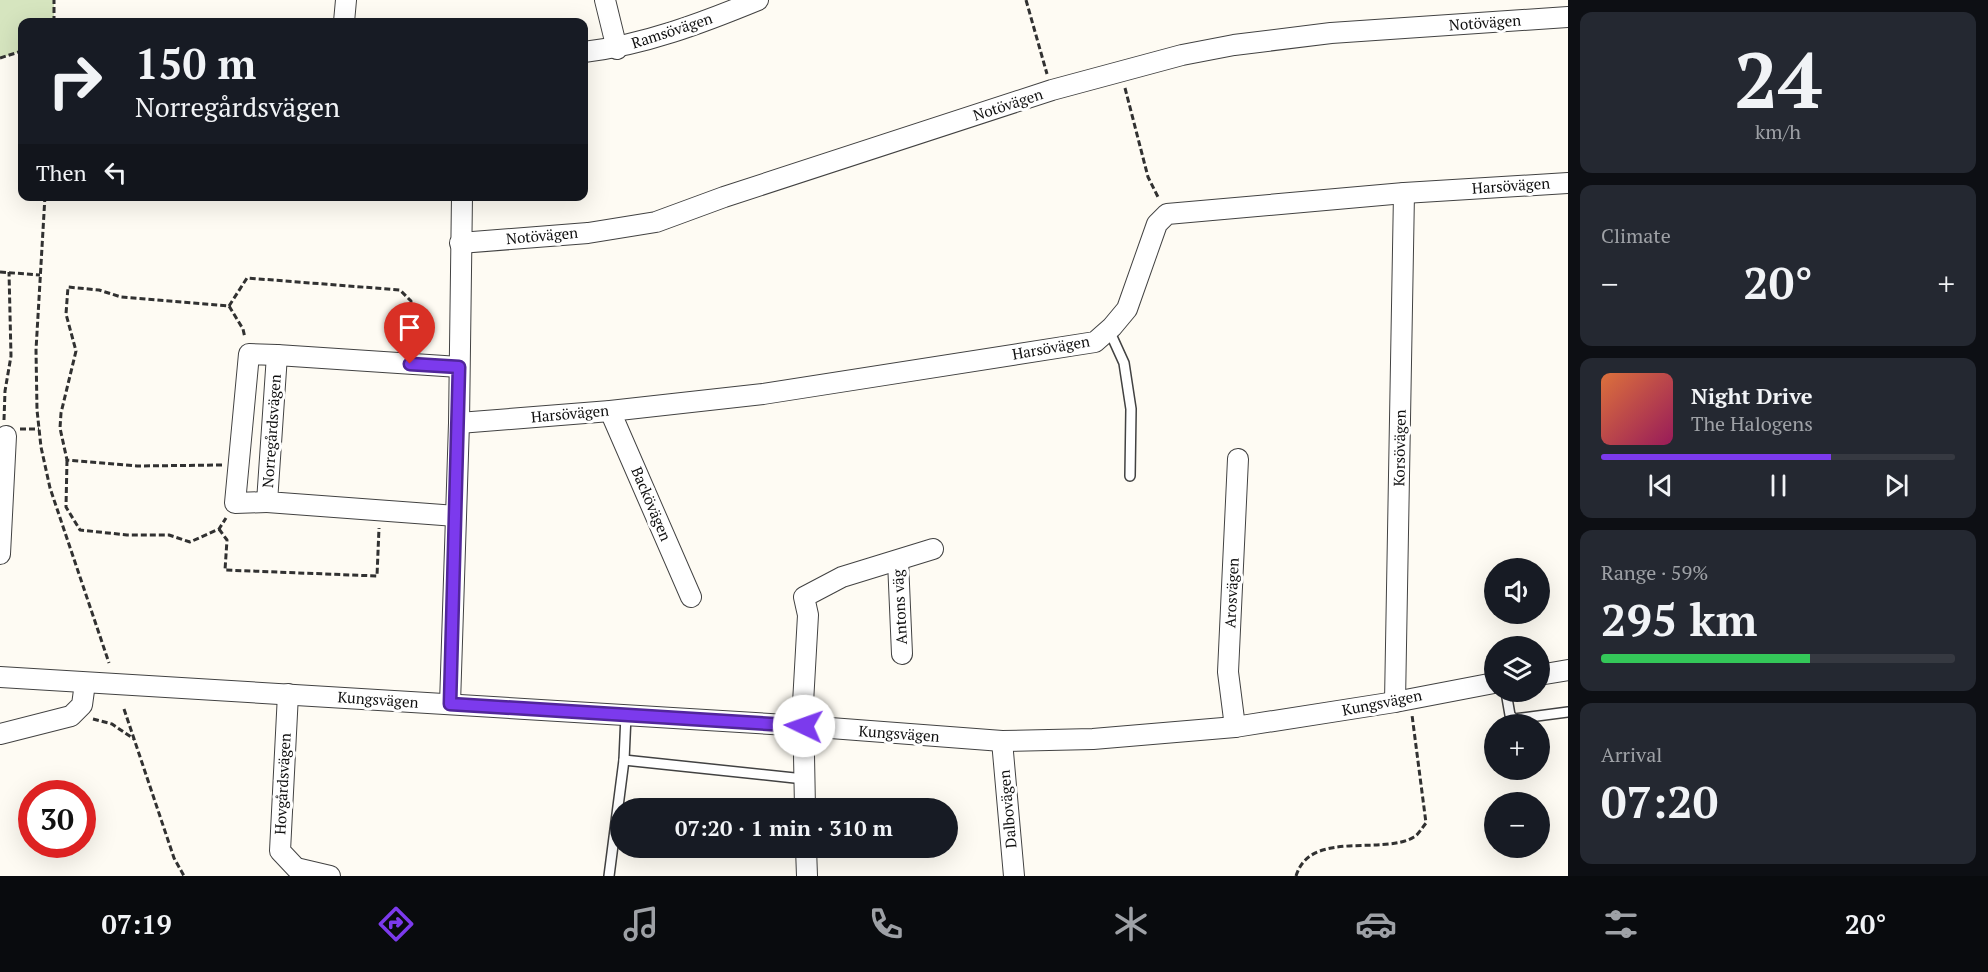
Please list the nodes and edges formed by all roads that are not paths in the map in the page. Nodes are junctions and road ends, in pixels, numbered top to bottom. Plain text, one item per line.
1 (346, 0) edge
2 (605, 0) edge
3 (758, 0) edge
4 (729, 6) edge
5 (344, 18) edge
6 (1568, 18) edge
7 (617, 49) junction
8 (588, 52) edge
9 (1568, 183) edge
10 (1404, 193) junction
11 (462, 201) edge
12 (460, 243) junction
13 (1109, 330) junction
14 (277, 355) junction
15 (459, 367) junction
16 (610, 411) junction
17 (459, 423) junction
18 (6, 436) road end
19 (1238, 459) dead end
20 (1130, 476) dead end
21 (267, 502) junction
22 (456, 516) junction
23 (933, 549) dead end
24 (0, 554) edge
25 (898, 561) junction
26 (691, 597) dead end
27 (902, 654) dead end
28 (1568, 670) edge
29 (1550, 673) edge
30 (0, 677) edge
31 (85, 683) junction
32 (1484, 685) edge
33 (288, 694) junction
34 (1402, 700) junction
35 (1508, 702) edge
36 (450, 704) junction
37 (1568, 712) edge
38 (626, 715) junction
39 (804, 726) junction
40 (1235, 726) junction
41 (0, 734) edge
42 (1002, 741) junction
43 (624, 760) junction
44 (804, 779) junction
45 (805, 798) edge
46 (806, 858) edge
47 (330, 876) edge
48 (609, 876) edge
49 (807, 876) edge
50 (1014, 876) edge

1 - 5 street
2 - 7 street
3 - 4 street, Ramsövägen
4 - 7 street, Ramsövägen
6 - 12 street, Notövägen
7 - 8 street, Ramsövägen
9 - 10 street, Harsövägen
10 - 13 street, Harsövägen
10 - 34 street, Korsövägen
11 - 12 street
12 - 15 street
13 - 16 street, Harsövägen
13 - 20 lane
14 - 15 street, Norregårdsvägen
14 - 21 street, Norregårdsvägen
14 - 21 street
15 - 17 street
16 - 17 street, Harsövägen
16 - 26 street, Backövägen
17 - 22 street
18 - 24 street
19 - 40 street, Arosvägen
21 - 22 street, Norregårdsvägen
22 - 36 street
23 - 25 street, Antons väg
25 - 27 street, Antons väg
25 - 39 street, Antons väg
28 - 29 street
30 - 31 street, Kungsvägen
31 - 33 street, Kungsvägen
31 - 41 street
32 - 34 street, Kungsvägen
33 - 36 street, Kungsvägen
33 - 47 street, Hovgårdsvägen
34 - 40 street, Kungsvägen
35 - 37 lane
36 - 38 street, Kungsvägen
38 - 39 street, Kungsvägen
38 - 43 lane
39 - 42 street, Kungsvägen
39 - 44 street
40 - 42 street, Kungsvägen
42 - 50 street, Dalbovägen
43 - 44 lane
43 - 48 lane
44 - 45 street
46 - 49 street

